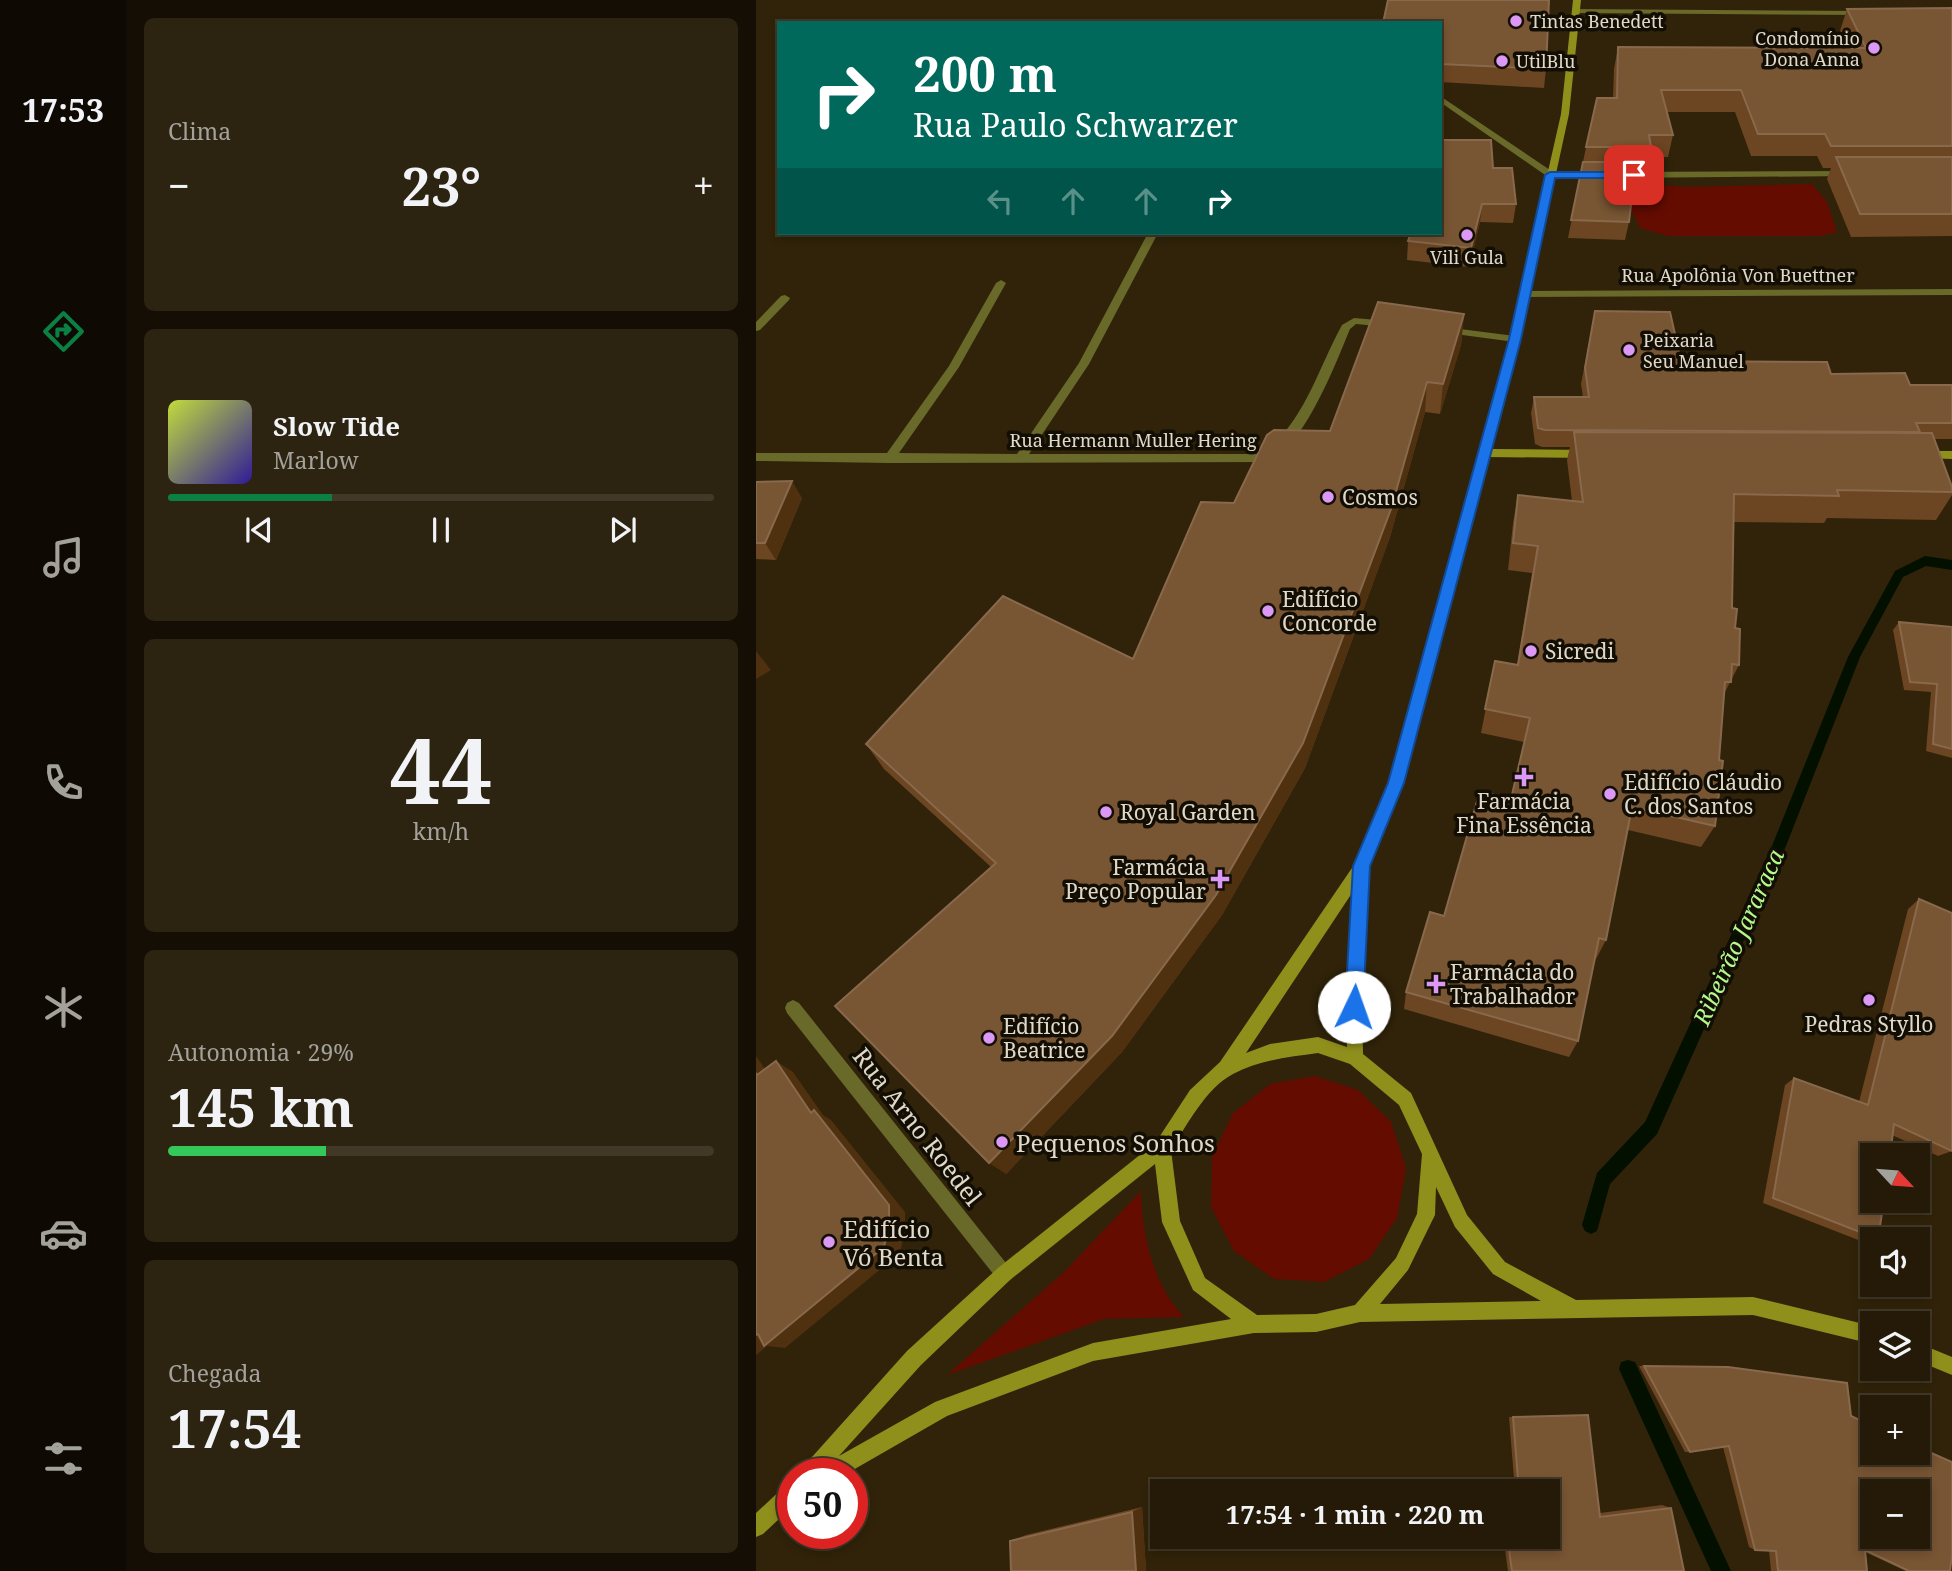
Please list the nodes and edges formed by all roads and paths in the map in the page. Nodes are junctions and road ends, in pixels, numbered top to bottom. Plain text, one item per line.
1 (1577, 5) edge
2 (1869, 13) edge
3 (1442, 99) edge
4 (1856, 174) edge
5 (1550, 175) junction
6 (1152, 235) edge
7 (1001, 283) dead end
8 (1952, 292) edge
9 (1524, 293) junction
10 (785, 298) dead end
11 (1395, 324) edge
12 (756, 328) edge
13 (1435, 329) edge
14 (1515, 339) junction
15 (1484, 453) junction
16 (1604, 454) edge
17 (1913, 455) edge
18 (1952, 455) edge
19 (756, 457) edge
20 (1021, 457) junction
21 (889, 459) junction
22 (1362, 866) junction
23 (793, 1008) dead end
24 (1355, 1058) junction
25 (1226, 1068) junction
26 (1162, 1148) junction
27 (1430, 1153) junction
28 (1004, 1274) junction
29 (1572, 1308) junction
30 (1360, 1313) junction
31 (1254, 1324) junction
32 (1860, 1332) edge
33 (1930, 1357) edge
34 (1952, 1366) edge
35 (824, 1458) edge
36 (855, 1458) edge
37 (777, 1507) edge
38 (756, 1527) edge

1 - 2 street
1 - 5 main road
3 - 5 street
4 - 5 street
5 - 9 main road
6 - 20 street
7 - 21 street
8 - 9 street, Rua Apolônia Von Buettner
9 - 14 main road
10 - 12 street
11 - 20 street, Rua Hermann Muller Hering
13 - 14 street
14 - 15 main road
15 - 16 main road
15 - 22 main road
17 - 18 main road
19 - 21 street, Rua Hermann Muller Hering
20 - 21 street, Rua Hermann Muller Hering
22 - 24 main road
22 - 25 main road
23 - 28 street, Rua Arno Roedel
24 - 25 main road
24 - 27 main road
25 - 26 main road
26 - 28 main road
26 - 31 main road
27 - 29 main road
27 - 30 main road
28 - 35 main road
29 - 30 main road
29 - 32 main road
30 - 31 main road
31 - 36 main road
33 - 34 main road
37 - 38 main road

